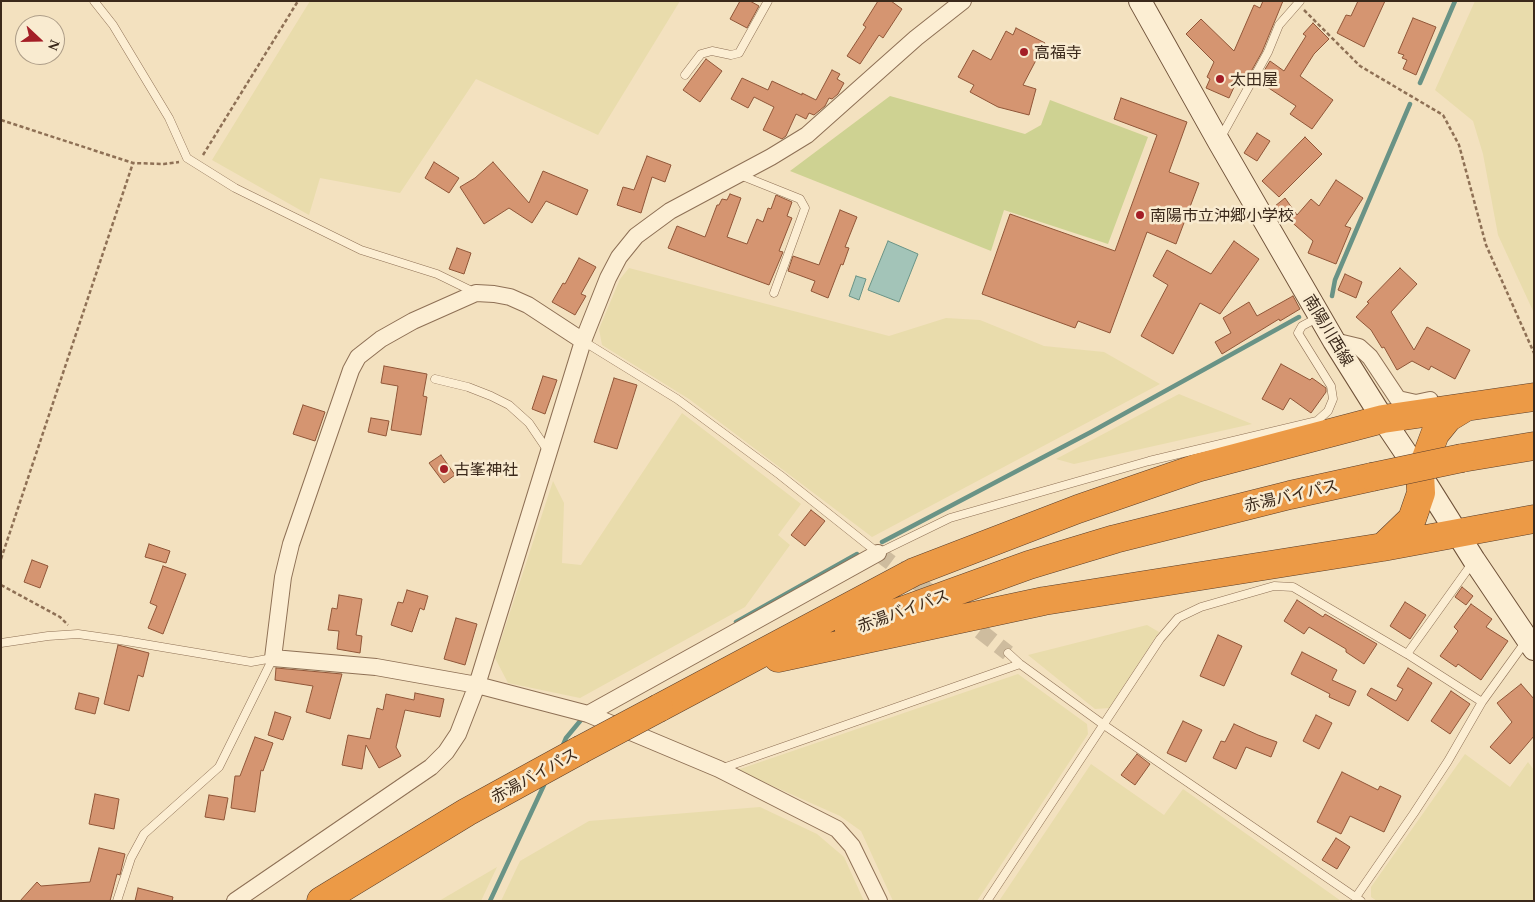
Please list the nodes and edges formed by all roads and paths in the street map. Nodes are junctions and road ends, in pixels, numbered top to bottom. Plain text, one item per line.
1 (94, 1) edge
2 (298, 1) edge
3 (768, 1) edge
4 (963, 1) edge
5 (1140, 1) edge
6 (1299, 2) edge
7 (685, 75) dead end
8 (1, 120) edge
9 (1219, 142) junction
10 (187, 158) junction
11 (133, 164) junction
12 (197, 165) junction
13 (738, 174) junction
14 (476, 292) junction
15 (774, 293) dead end
16 (1320, 316) junction
17 (583, 341) junction
18 (1334, 341) junction
19 (1534, 353) edge
20 (436, 378) dead end
21 (1534, 384) edge
22 (1534, 397) edge
23 (1467, 405) junction
24 (1383, 419) junction
25 (1534, 446) edge
26 (549, 452) junction
27 (1420, 474) junction
28 (1534, 519) edge
29 (1459, 533) junction
30 (1383, 547) junction
31 (878, 552) junction
32 (1, 559) edge
33 (1474, 560) junction
34 (1, 585) edge
35 (78, 634) junction
36 (1, 643) edge
37 (1530, 644) edge
38 (1008, 653) tunnel mouth
39 (1407, 654) junction
40 (273, 658) junction
41 (778, 658) junction
42 (1020, 664) junction
43 (477, 685) junction
44 (1482, 702) junction
45 (658, 708) junction
46 (588, 714) junction
47 (1104, 725) junction
48 (719, 770) junction
49 (1358, 899) edge
50 (117, 901) edge
51 (235, 901) edge
52 (321, 901) edge
53 (879, 901) edge
54 (987, 901) edge

1 - 10 lane
2 - 12 path
3 - 7 lane
4 - 13 street
5 - 9 main road, 南陽川西線
6 - 9 lane
6 - 19 path
8 - 11 path
9 - 16 main road, 南陽川西線
10 - 11 path
10 - 12 lane
11 - 32 path
12 - 14 lane
13 - 15 lane
13 - 17 street
14 - 17 street
14 - 40 street
16 - 18 main road, 南陽川西線
16 - 31 lane
17 - 26 street
17 - 31 lane
18 - 21 street
18 - 24 main road, 南陽川西線
20 - 26 lane
22 - 23 highway
23 - 24 highway
23 - 27 highway
24 - 27 main road, 南陽川西線
24 - 45 highway
25 - 41 highway, 赤湯バイパス, bridge
26 - 43 street
27 - 29 main road, 南陽川西線
27 - 30 highway
28 - 29 highway
29 - 30 highway
29 - 33 main road, 南陽川西線
30 - 41 highway
31 - 46 street
33 - 37 main road, 南陽川西線
33 - 39 lane
34 - 35 path
35 - 36 lane
35 - 40 lane
37 - 44 lane
38 - 42 lane
39 - 44 lane
39 - 47 lane
40 - 43 street
40 - 50 lane
41 - 45 highway, 赤湯バイパス
42 - 47 lane
42 - 48 lane
43 - 46 street
43 - 51 street
44 - 49 lane
45 - 52 highway, 赤湯バイパス, bridge
46 - 48 street
47 - 49 lane
47 - 54 lane
48 - 53 street

